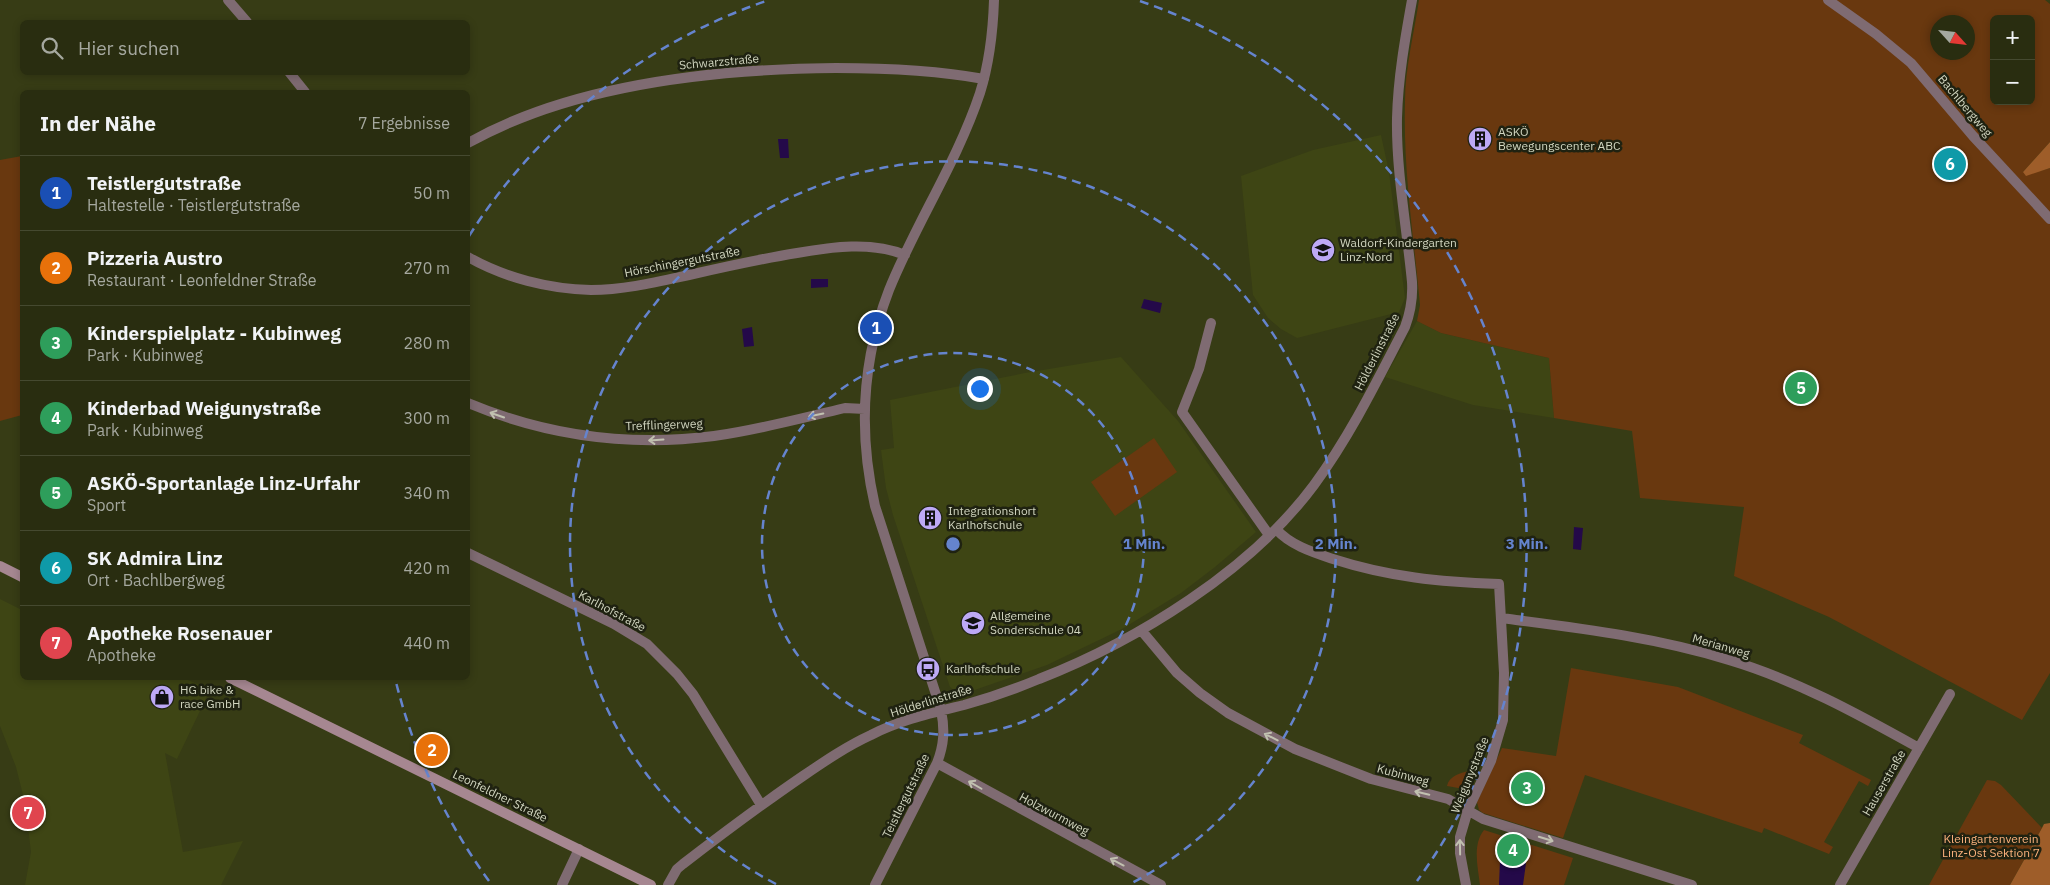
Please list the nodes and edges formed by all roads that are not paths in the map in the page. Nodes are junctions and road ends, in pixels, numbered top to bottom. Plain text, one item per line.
1 (228, 0) edge
2 (994, 0) edge
3 (1412, 0) edge
4 (1828, 0) edge
5 (245, 20) edge
6 (291, 75) edge
7 (984, 79) junction
8 (303, 90) edge
9 (470, 142) edge
10 (2050, 219) edge
11 (905, 255) junction
12 (470, 258) edge
13 (1211, 323) dead end
14 (470, 404) edge
15 (864, 409) junction
16 (1272, 532) junction
17 (470, 554) edge
18 (0, 566) edge
19 (20, 576) edge
20 (1501, 618) junction
21 (1141, 630) junction
22 (234, 680) edge
23 (1950, 694) dead end
24 (941, 710) junction
25 (1919, 748) junction
26 (937, 763) junction
27 (761, 804) junction
28 (1468, 810) junction
29 (579, 849) junction
30 (562, 885) edge
31 (651, 885) edge
32 (668, 885) edge
33 (875, 885) edge
34 (1161, 885) edge
35 (1466, 885) edge
36 (1692, 885) edge
37 (1840, 885) edge

1 - 5 street
2 - 7 street, Teistlergutstraße
3 - 16 street, Hölderlinstraße
4 - 10 street, Bachlbergweg
6 - 8 street
7 - 9 street, Schwarzstraße
7 - 11 street, Teistlergutstraße
11 - 12 street, Hörschingergutstraße
11 - 15 street, Teistlergutstraße
13 - 16 street
15 -> 14 street, Trefflingerweg
15 - 24 street, Teistlergutstraße
16 - 20 street, Weigunystraße
16 - 21 street, Hölderlinstraße
17 - 27 street, Karlhofstraße
18 - 19 main road
20 - 25 street, Merianweg
20 - 28 street, Weigunystraße
21 - 24 street, Hölderlinstraße
28 -> 21 street, Kubinweg
22 - 29 main road, Leonfeldner Straße
23 - 25 street, Hauserstraße
24 - 26 street, Teistlergutstraße
24 - 27 street, Hölderlinstraße
25 - 37 street, Hauserstraße
26 - 33 street, Teistlergutstraße
34 -> 26 street, Holzwurmweg
27 - 32 street, Hölderlinstraße
35 -> 28 street, Weigunystraße
28 -> 36 street, Kubinweg
29 - 30 street
29 - 31 main road, Leonfeldner Straße

